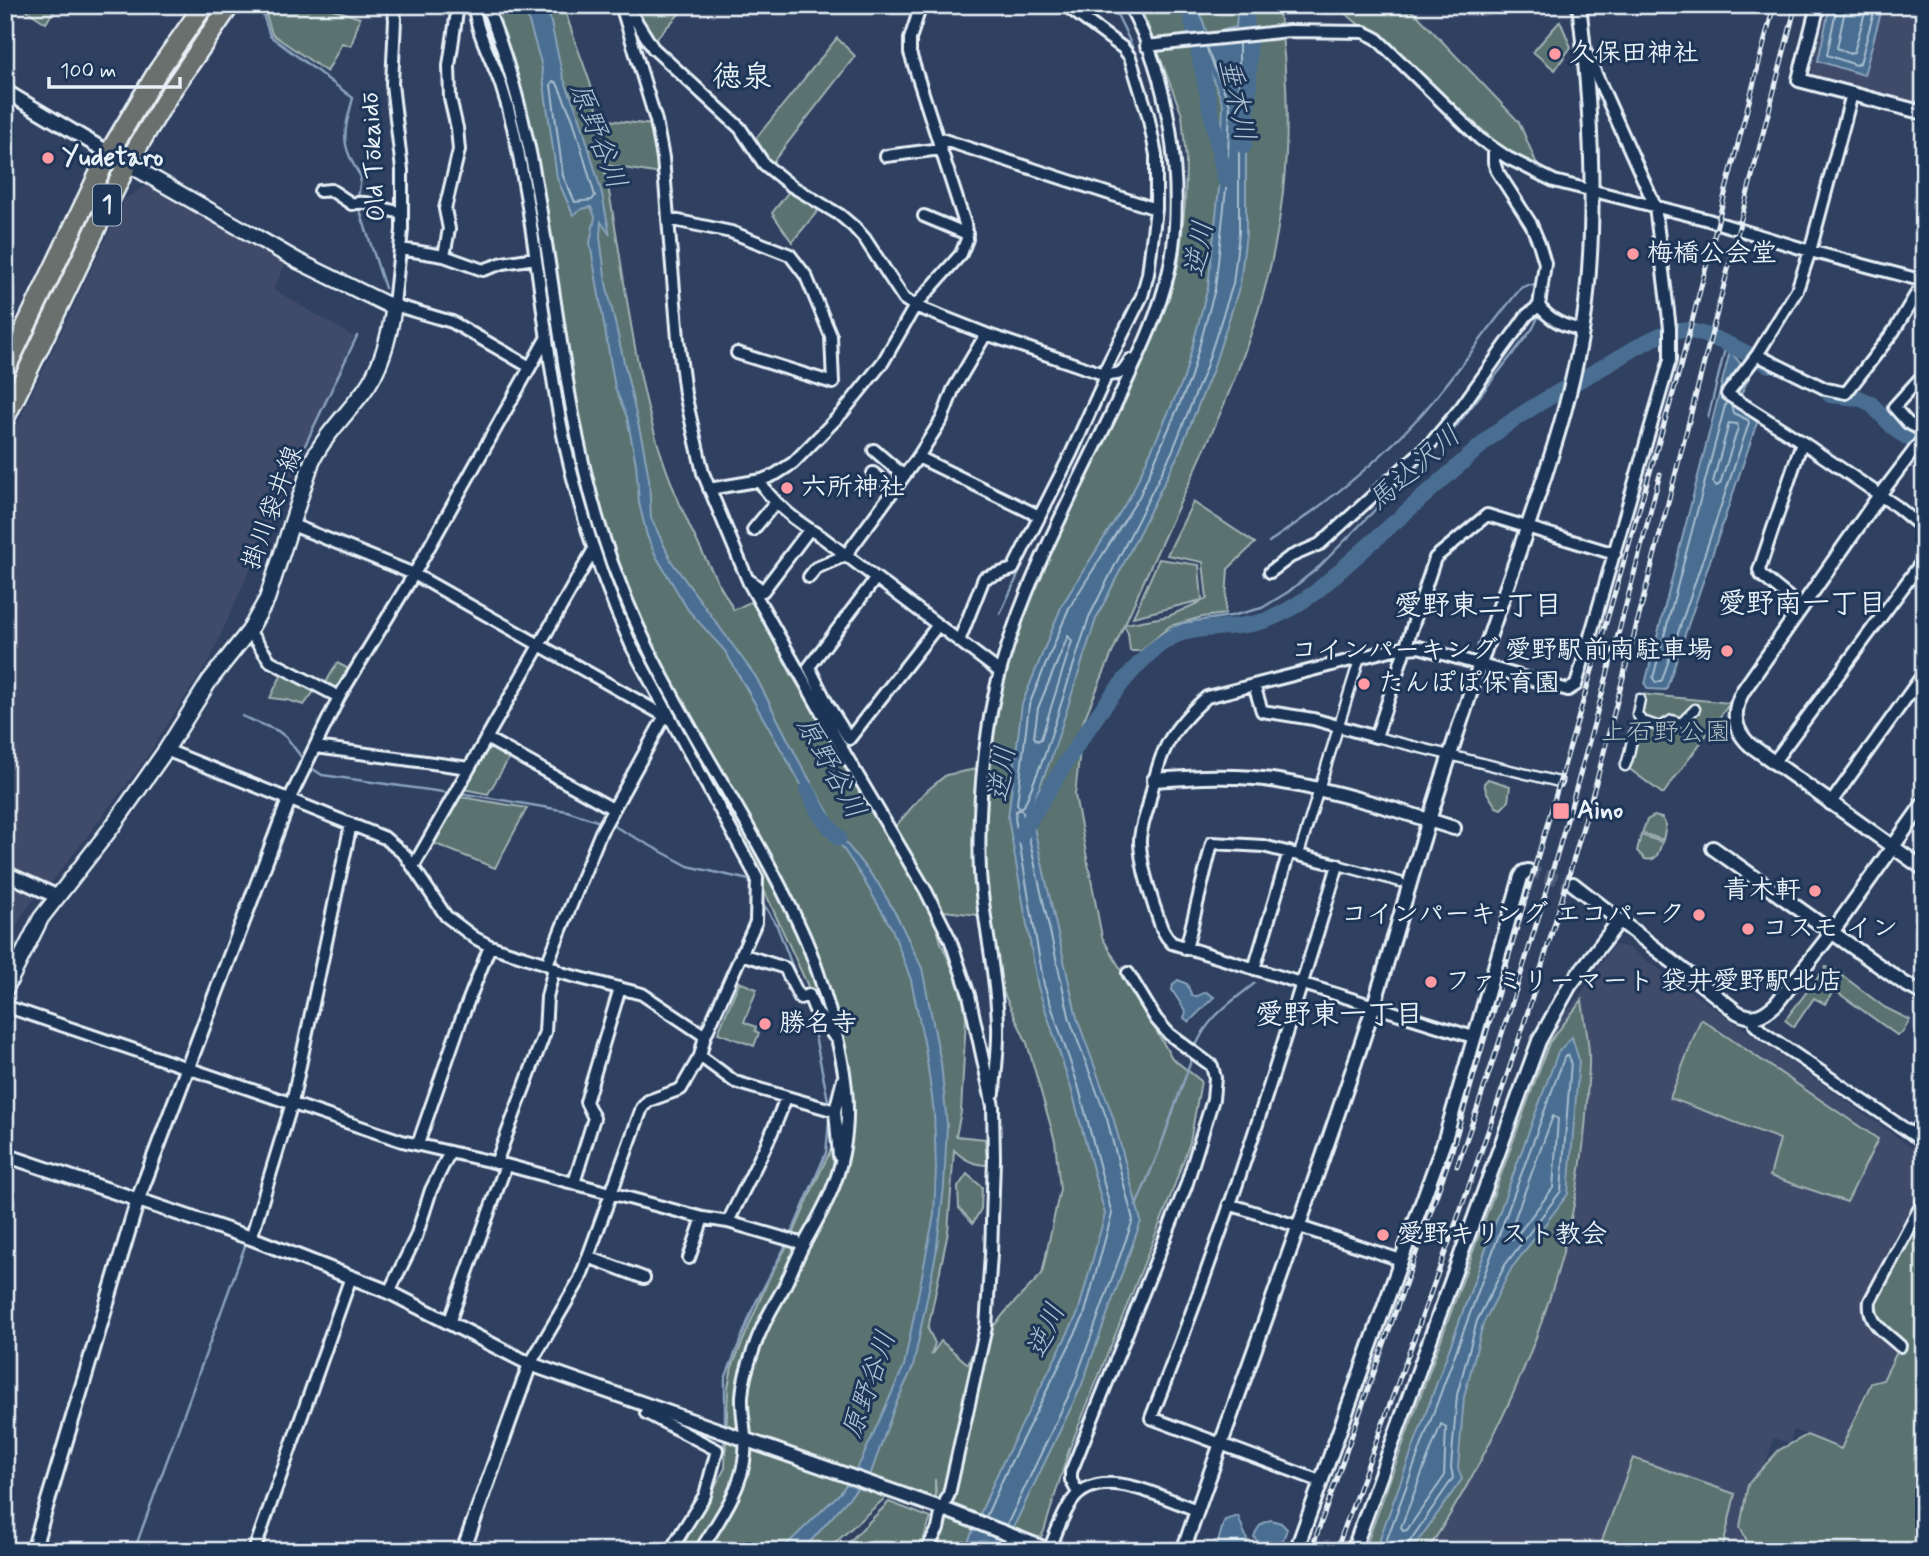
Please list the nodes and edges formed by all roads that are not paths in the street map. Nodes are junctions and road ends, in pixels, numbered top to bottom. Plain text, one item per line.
1 (204, 5) edge
2 (230, 5) edge
3 (393, 5) edge
4 (458, 5) edge
5 (474, 5) edge
6 (486, 5) edge
7 (624, 5) edge
8 (921, 5) edge
9 (1065, 5) edge
10 (1129, 5) edge
11 (1579, 5) edge
12 (1818, 5) edge
13 (1148, 46) junction
14 (1584, 48) junction
15 (5, 91) edge
16 (1852, 94) junction
17 (1924, 113) edge
18 (939, 143) junction
19 (1494, 149) junction
20 (109, 153) junction
21 (886, 156) dead end
22 (127, 164) junction
23 (1593, 190) junction
24 (320, 191) dead end
25 (1655, 206) junction
26 (1156, 209) junction
27 (402, 212) junction
28 (924, 216) dead end
29 (669, 219) junction
30 (967, 234) junction
31 (401, 249) junction
32 (1810, 251) junction
33 (444, 256) junction
34 (535, 258) junction
35 (1924, 281) edge
36 (394, 305) junction
37 (915, 306) junction
38 (1539, 306) junction
39 (1157, 311) junction
40 (1582, 330) junction
41 (986, 334) junction
42 (547, 337) junction
43 (737, 354) dead end
44 (1755, 357) junction
45 (530, 367) junction
46 (5, 370) edge
47 (1103, 374) junction
48 (1924, 374) edge
49 (5, 418) edge
50 (1924, 431) edge
51 (1924, 437) edge
52 (1802, 442) junction
53 (874, 450) dead end
54 (918, 457) junction
55 (873, 473) dead end
56 (904, 476) junction
57 (759, 481) junction
58 (709, 489) junction
59 (894, 490) junction
60 (1880, 495) junction
61 (776, 502) junction
62 (1039, 516) junction
63 (290, 524) junction
64 (1528, 526) junction
65 (1924, 529) edge
66 (753, 530) dead end
67 (809, 530) junction
68 (594, 549) junction
69 (1615, 554) junction
70 (846, 555) junction
71 (1924, 559) edge
72 (1270, 572) dead end
73 (414, 574) junction
74 (809, 578) dead end
75 (876, 578) junction
76 (747, 579) junction
77 (1802, 608) junction
78 (938, 625) junction
79 (249, 631) junction
80 (959, 641) junction
81 (539, 644) junction
82 (1407, 648) junction
83 (1360, 657) junction
84 (1480, 664) junction
85 (1000, 672) junction
86 (1924, 673) edge
87 (1254, 685) junction
88 (339, 697) junction
89 (1640, 699) dead end
90 (1695, 709) dead end
91 (666, 714) junction
92 (1643, 723) junction
93 (1339, 726) junction
94 (1376, 737) junction
95 (486, 738) junction
96 (316, 747) junction
97 (166, 750) junction
98 (1773, 763) junction
99 (1625, 766) dead end
100 (469, 768) junction
101 (1154, 780) junction
102 (1559, 782) dead end
103 (1318, 789) junction
104 (289, 800) junction
105 (1924, 803) edge
106 (1830, 804) junction
107 (613, 809) junction
108 (1429, 820) junction
109 (351, 824) junction
110 (1454, 828) dead end
111 (1893, 847) junction
112 (1713, 848) dead end
113 (1294, 853) junction
114 (1338, 865) junction
115 (413, 867) junction
116 (1924, 869) edge
117 (1528, 871) dead end
118 (5, 873) edge
119 (1400, 882) dead end
120 (1573, 884) tunnel mouth
121 (56, 896) junction
122 (1619, 921) junction
123 (1833, 931) junction
124 (489, 946) junction
125 (1186, 949) junction
126 (741, 954) junction
127 (551, 966) junction
128 (1254, 969) junction
129 (1128, 973) dead end
130 (1302, 984) junction
131 (620, 988) junction
132 (5, 990) edge
133 (1924, 994) edge
134 (5, 1006) edge
135 (1373, 1006) junction
136 (1754, 1017) junction
137 (705, 1036) junction
138 (1474, 1037) junction
139 (838, 1041) junction
140 (699, 1056) junction
141 (843, 1065) junction
142 (186, 1069) junction
143 (786, 1097) junction
144 (292, 1103) junction
145 (993, 1106) junction
146 (835, 1111) junction
147 (1924, 1121) edge
148 (1913, 1135) junction
149 (1924, 1142) edge
150 (418, 1144) junction
151 (450, 1152) junction
152 (5, 1155) edge
153 (501, 1164) junction
154 (840, 1166) junction
155 (574, 1183) junction
156 (611, 1194) junction
157 (138, 1199) junction
158 (1924, 1200) edge
159 (1229, 1204) junction
160 (825, 1208) junction
161 (703, 1218) junction
162 (728, 1222) junction
163 (1299, 1226) junction
164 (251, 1238) junction
165 (797, 1242) junction
166 (588, 1257) junction
167 (689, 1258) dead end
168 (1401, 1260) junction
169 (351, 1277) junction
170 (644, 1278) dead end
171 (389, 1292) junction
172 (779, 1296) junction
173 (449, 1322) junction
174 (1900, 1346) dead end
175 (530, 1364) junction
176 (648, 1406) junction
177 (745, 1440) junction
178 (1222, 1444) junction
179 (1321, 1483) junction
180 (1078, 1493) junction
181 (942, 1509) junction
182 (1197, 1510) junction
183 (1045, 1549) edge
184 (33, 1551) edge
185 (254, 1551) edge
186 (463, 1551) edge
187 (670, 1551) edge
188 (700, 1551) edge
189 (926, 1551) edge
190 (1183, 1551) edge
191 (1296, 1551) edge
192 (1353, 1551) edge

1 - 20 highway, 1
2 - 22 highway, 1
3 - 27 street, Old Tōkaidō
4 - 33 street
5 - 34 street
6 - 139 street
7 - 29 street
7 - 37 street
8 - 18 street
9 - 26 street
10 - 13 street
11 - 14 street
12 - 16 street
13 - 19 street
13 - 39 street
14 - 23 street
14 - 25 street
15 - 20 street
16 - 17 street
16 - 32 street
18 - 21 street
18 - 26 street
18 - 30 street
19 - 23 street
19 - 38 street
20 - 22 main road
20 - 46 highway, 1
22 - 36 main road
22 - 49 highway, 1
23 - 25 street
23 - 40 street
24 - 27 street
25 - 32 street
25 - 69 street
26 - 47 street
27 - 31 street, Old Tōkaidō
28 - 30 street
29 - 43 street
29 - 58 street
30 - 37 street
31 - 33 street
31 - 36 street, Old Tōkaidō
32 - 35 street
32 - 44 street
33 - 34 street
34 - 42 street
35 - 44 street
36 - 45 street
36 - 63 main road, 掛川袋井線
37 - 41 street
37 - 57 street
38 - 40 street
38 - 72 street
39 - 47 street
39 - 85 street
40 - 64 street
41 - 47 street
41 - 54 street
42 - 45 street
42 - 68 street
44 - 52 street
45 - 73 street
47 - 62 street
48 - 50 street
51 - 60 street
52 - 60 street
52 - 77 street
53 - 56 street
54 - 56 street
54 - 62 street
55 - 59 street
56 - 59 street
57 - 58 street
57 - 61 street
58 - 76 street
59 - 70 street
60 - 65 street
60 - 77 street
61 - 66 street
61 - 67 street
62 - 80 street
63 - 73 street
63 - 79 main road, 掛川袋井線
64 - 69 street
64 - 82 street
64 - 84 street
67 - 70 street
67 - 76 street
68 - 81 street
68 - 91 street
69 - 84 street
70 - 74 street
70 - 75 street
71 - 98 street
73 - 81 street
73 - 88 street
75 - 78 street
75 - 78 street
76 - 145 street
77 - 98 street
78 - 80 street
79 - 88 street
79 - 97 main road, 掛川袋井線
80 - 85 street
81 - 91 street
81 - 95 street
82 - 83 street
82 - 84 street
82 - 94 street
83 - 87 street
83 - 93 street
84 - 108 street
85 - 145 street
86 - 106 street
87 - 93 street
87 - 101 street
88 - 96 street
89 - 92 street
90 - 92 street
91 - 107 street
91 - 126 street
92 - 99 street
93 - 94 street
93 - 103 street
94 - 102 street
95 - 100 street
95 - 107 street
96 - 100 street
96 - 104 street
97 - 104 street
97 - 121 main road, 掛川袋井線
98 - 106 street
100 - 115 street
101 - 103 street
101 - 125 street
103 - 108 street
103 - 113 street
104 - 109 street
104 - 142 street
105 - 111 street
106 - 111 street
107 - 127 street
108 - 110 street
108 - 135 street
109 - 115 street
109 - 144 street
111 - 116 street
111 - 123 street
112 - 123 street
113 - 114 street
113 - 125 street
113 - 128 street
114 - 119 street
114 - 130 street
115 - 124 street
117 - 138 street
118 - 121 street
120 - 122 street
121 - 132 main road, 掛川袋井線
122 - 136 street
122 - 192 street
123 - 133 street
123 - 136 street
124 - 127 street
124 - 150 street
125 - 128 street
126 - 137 street
126 - 139 street
127 - 131 street
127 - 153 street
128 - 130 street
129 - 180 street
130 - 135 street
130 - 159 street
131 - 137 street
131 - 155 street
134 - 142 street
135 - 138 street
135 - 163 street
136 - 148 street
137 - 140 street
138 - 168 street
139 - 141 street
140 - 143 street
140 - 156 street
141 - 146 street
141 - 154 street
142 - 144 street
142 - 157 street
143 - 146 street
143 - 162 street
144 - 150 street
144 - 164 street
145 - 181 street
146 - 154 street
147 - 148 street
148 - 149 street
150 - 151 street
151 - 153 street
151 - 171 street
152 - 157 street
153 - 155 street
153 - 173 street
154 - 160 street
155 - 156 street
156 - 161 street
156 - 166 street
157 - 164 street
157 - 184 street
158 - 174 street
159 - 163 street
159 - 178 street
160 - 165 street
160 - 172 street
161 - 162 street
161 - 167 street
162 - 165 street
163 - 168 street
163 - 178 street
164 - 169 street
165 - 172 street
166 - 170 street
166 - 175 street
168 - 179 street
169 - 171 street
169 - 185 street
171 - 173 street
172 - 177 street
173 - 175 street
175 - 176 street
175 - 186 street
176 - 177 street
176 - 187 street
177 - 181 street
177 - 188 street
178 - 179 street
178 - 182 street
179 - 191 street
180 - 182 street
180 - 183 street
181 - 183 street
181 - 189 street
182 - 190 street

